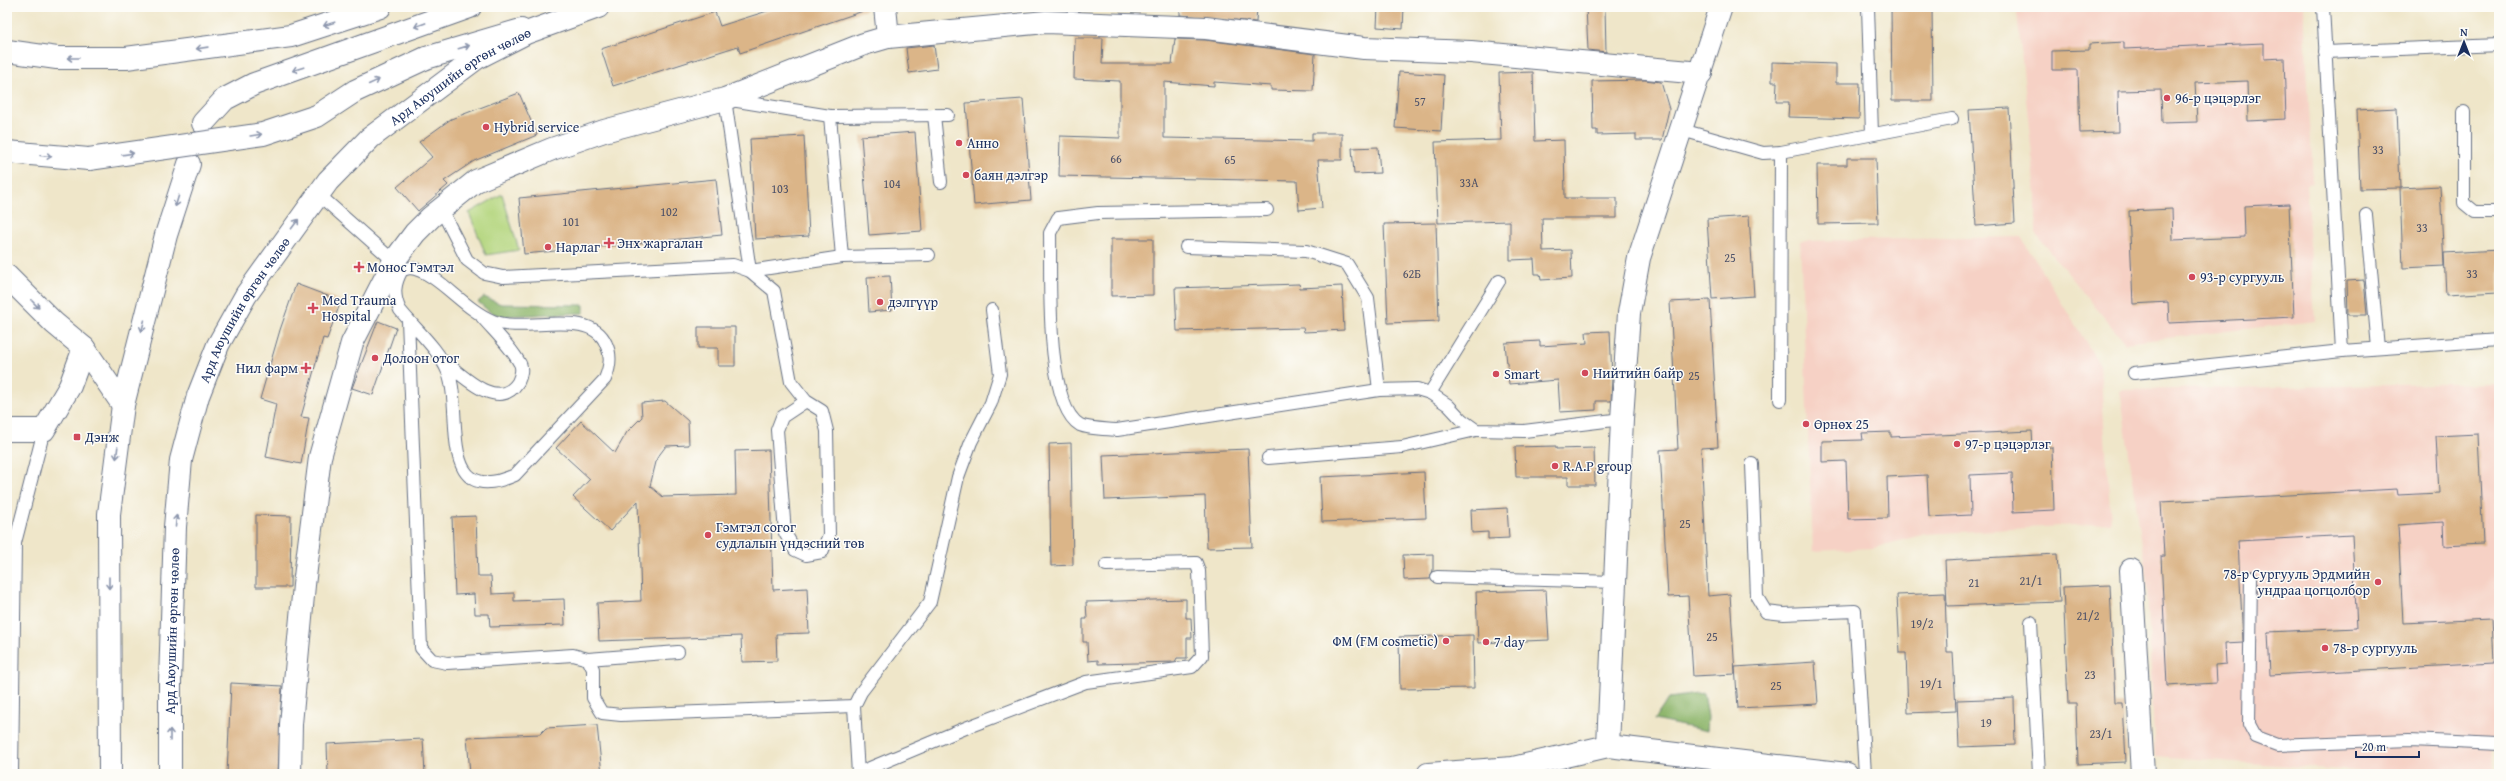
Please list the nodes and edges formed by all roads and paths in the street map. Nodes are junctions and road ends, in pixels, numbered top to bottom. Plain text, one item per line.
1 (380, 7) edge
2 (470, 7) edge
3 (597, 7) edge
4 (885, 7) edge
5 (1721, 7) edge
6 (1868, 7) edge
7 (2323, 7) edge
8 (888, 37) junction
9 (2499, 45) edge
10 (7, 52) edge
11 (2325, 52) junction
12 (1701, 72) junction
13 (724, 99) junction
14 (2464, 112) dead end
15 (934, 115) junction
16 (948, 115) dead end
17 (830, 116) junction
18 (1952, 119) dead end
19 (203, 123) dead end
20 (1682, 130) junction
21 (1872, 134) junction
22 (7, 152) edge
23 (1781, 152) junction
24 (189, 164) dead end
25 (941, 182) dead end
26 (318, 194) junction
27 (441, 209) junction
28 (1267, 210) dead end
29 (2499, 212) edge
30 (2366, 215) dead end
31 (1186, 247) dead end
32 (929, 255) dead end
33 (842, 258) junction
34 (398, 266) junction
35 (750, 271) junction
36 (7, 276) edge
37 (1499, 281) dead end
38 (992, 310) dead end
39 (480, 315) junction
40 (408, 320) junction
41 (2499, 340) edge
42 (84, 348) junction
43 (2378, 348) junction
44 (2342, 351) junction
45 (442, 359) junction
46 (2134, 373) dead end
47 (1379, 390) junction
48 (1430, 393) junction
49 (1780, 400) dead end
50 (806, 401) junction
51 (123, 405) junction
52 (1622, 419) junction
53 (7, 430) edge
54 (44, 430) junction
55 (1476, 430) junction
56 (1268, 458) dead end
57 (1752, 464) dead end
58 (1106, 565) dead end
59 (2131, 570) dead end
60 (1437, 577) dead end
61 (2251, 577) dead end
62 (1615, 582) junction
63 (2031, 622) dead end
64 (678, 652) dead end
65 (588, 659) junction
66 (854, 706) junction
67 (2499, 744) edge
68 (1608, 746) junction
69 (1513, 771) edge
70 (12, 774) edge
71 (110, 774) edge
72 (170, 774) edge
73 (290, 774) edge
74 (858, 774) edge
75 (1428, 774) edge
76 (1847, 774) edge
77 (1865, 774) edge
78 (2039, 774) edge
79 (2143, 774) edge

1 -> 10 main road
2 -> 19 main road
22 -> 3 main road, bridge
3 - 26 main road, Ард Аюушийн өргөн чөлөө
4 - 8 main road
5 - 12 main road
6 - 21 lane
7 - 11 lane
8 - 12 main road
8 - 13 main road
9 - 11 lane
11 - 44 lane
12 - 20 main road
13 - 17 lane
13 - 27 main road
13 - 35 lane
14 - 29 lane
15 - 16 lane
15 - 17 lane
15 - 25 lane
17 - 33 lane
18 - 21 lane
20 - 23 lane
20 - 52 main road
21 - 23 lane
23 - 49 lane
24 -> 51 main road
26 - 34 lane
72 -> 26 main road, Ард Аюушийн өргөн чөлөө
27 - 34 main road
27 - 35 lane
28 - 47 lane
30 - 43 lane
31 - 47 lane
32 - 33 lane
33 - 35 lane
34 - 39 lane
34 - 40 lane
34 - 73 main road
35 - 50 lane
36 -> 42 main road
37 - 48 lane
38 - 66 lane
39 - 45 lane
39 - 45 lane
40 - 45 lane
40 - 65 lane
41 - 43 lane
42 - 51 main road
42 - 54 main road
43 - 44 lane
44 - 46 lane
47 - 48 lane
48 - 55 lane
50 - 50 lane
51 -> 71 main road
52 - 55 lane
52 - 62 main road
53 - 54 main road
54 - 70 lane
55 - 56 lane
57 - 77 lane
58 - 74 lane
59 - 79 main road
60 - 62 lane
61 - 67 lane
62 - 68 main road
63 - 78 lane
64 - 65 lane
65 - 66 lane
66 - 74 lane
68 - 69 main road
68 - 76 main road
69 - 75 main road

